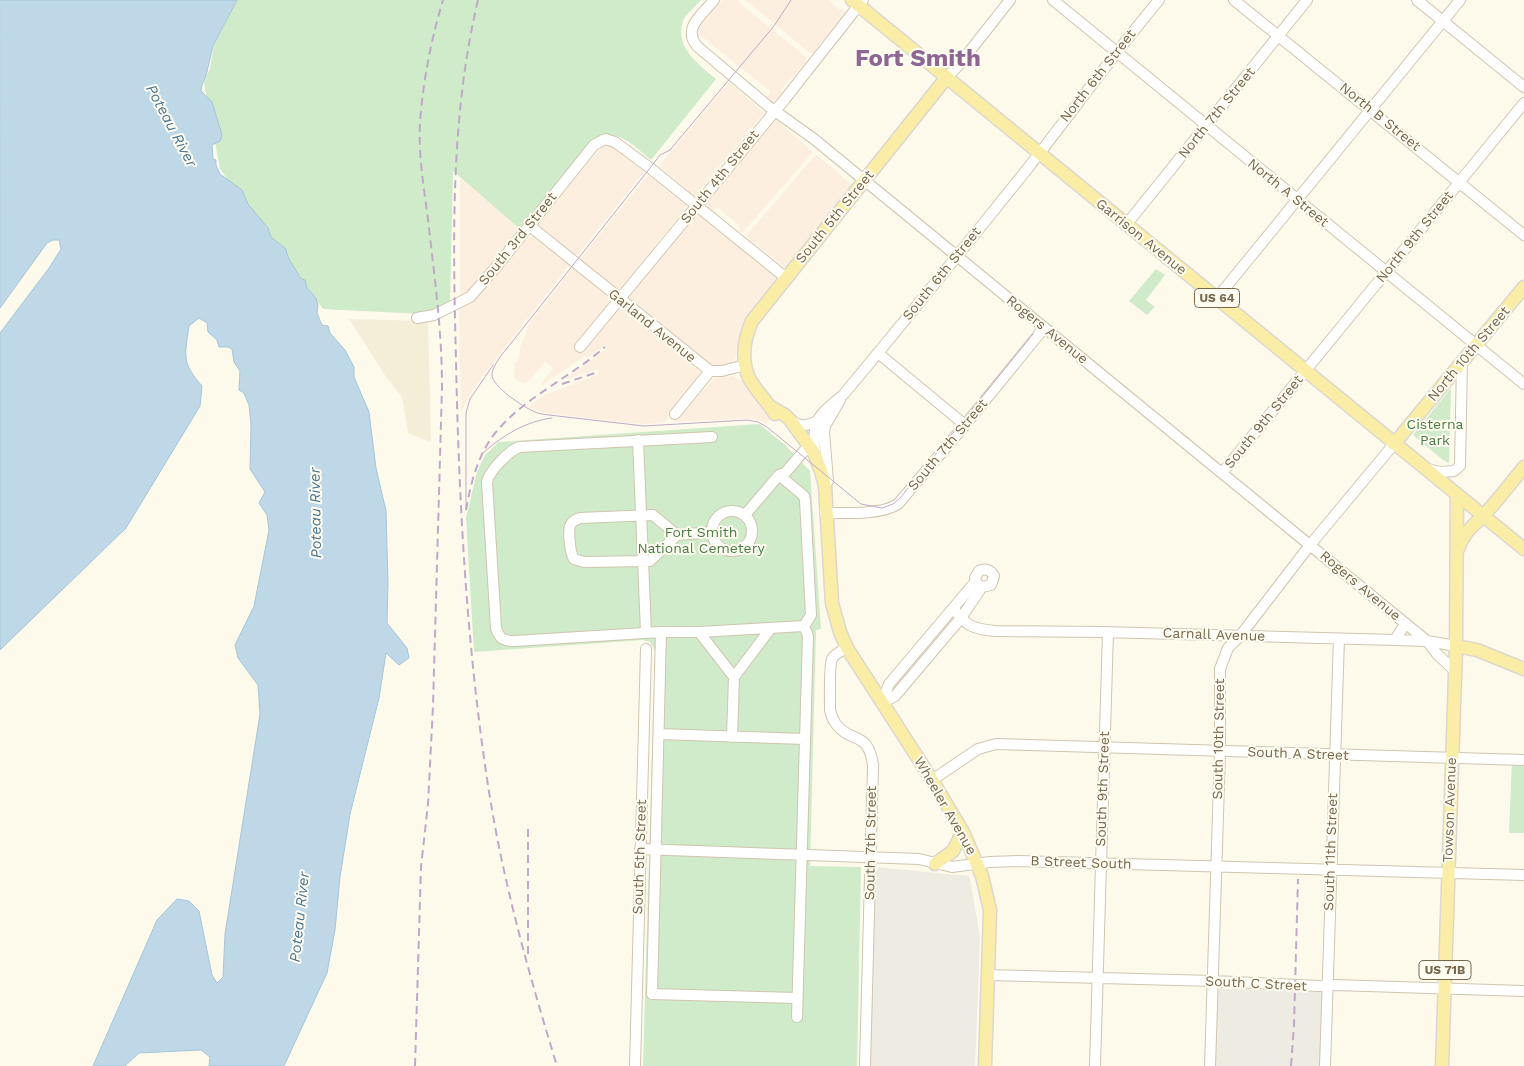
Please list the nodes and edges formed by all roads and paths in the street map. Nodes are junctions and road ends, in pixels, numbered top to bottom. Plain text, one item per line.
1 (714, 0) edge
2 (1010, 0) edge
3 (1053, 0) edge
4 (1158, 0) edge
5 (1234, 0) edge
6 (1307, 0) edge
7 (1417, 0) edge
8 (1460, 0) edge
9 (858, 2) edge
10 (1442, 21) junction
11 (1279, 36) junction
12 (1116, 52) junction
13 (947, 77) junction
14 (1524, 87) edge
15 (1524, 103) edge
16 (775, 110) junction
17 (1371, 110) junction
18 (1207, 127) junction
19 (1039, 153) junction
20 (865, 180) junction
21 (1460, 182) junction
22 (1297, 200) junction
23 (697, 205) junction
24 (1126, 225) junction
25 (530, 226) junction
26 (1524, 235) edge
27 (956, 256) junction
28 (1387, 272) junction
29 (785, 277) junction
30 (1524, 287) edge
31 (1217, 298) junction
32 (619, 299) junction
33 (417, 318) dead end
34 (1044, 328) junction
35 (1476, 346) junction
36 (580, 347) dead end
37 (878, 353) junction
38 (1462, 361) junction
39 (745, 365) junction
40 (710, 371) junction
41 (1305, 371) junction
42 (1524, 384) edge
43 (843, 395) junction
44 (770, 406) junction
45 (675, 414) dead end
46 (791, 421) junction
47 (816, 421) junction
48 (965, 425) junction
49 (712, 436) dead end
50 (638, 440) junction
51 (1394, 444) junction
52 (808, 451) junction
53 (1524, 467) edge
54 (1427, 469) junction
55 (1222, 474) junction
56 (779, 475) junction
57 (1457, 494) junction
58 (824, 495) junction
59 (826, 513) junction
60 (641, 515) junction
61 (745, 515) junction
62 (1483, 516) junction
63 (712, 532) junction
64 (676, 535) junction
65 (1310, 545) junction
66 (1524, 550) edge
67 (1456, 553) junction
68 (643, 561) junction
69 (953, 608) junction
70 (960, 618) junction
71 (1405, 624) junction
72 (804, 626) junction
73 (771, 628) junction
74 (646, 632) junction
75 (661, 632) junction
76 (699, 632) junction
77 (1108, 632) junction
78 (1240, 636) junction
79 (1338, 638) junction
80 (1395, 640) junction
81 (1427, 641) junction
82 (1456, 646) junction
83 (847, 648) junction
84 (646, 649) dead end
85 (1524, 669) edge
86 (1455, 671) junction
87 (734, 677) junction
88 (882, 702) junction
89 (659, 734) junction
90 (732, 736) junction
91 (805, 739) junction
92 (1104, 748) junction
93 (1220, 752) junction
94 (1334, 755) junction
95 (1452, 758) junction
96 (1524, 760) edge
97 (932, 780) junction
98 (963, 832) junction
99 (640, 849) junction
100 (656, 850) junction
101 (802, 854) junction
102 (871, 857) junction
103 (1101, 863) junction
104 (935, 864) junction
105 (978, 864) junction
106 (1216, 866) junction
107 (1331, 870) junction
108 (1448, 873) junction
109 (1524, 875) edge
110 (988, 975) junction
111 (1098, 978) junction
112 (1213, 981) junction
113 (1327, 986) junction
114 (1444, 988) junction
115 (1524, 990) edge
116 (798, 998) junction
117 (797, 1017) dead end
118 (635, 1066) edge
119 (865, 1066) edge
120 (985, 1066) edge
121 (1095, 1066) edge
122 (1210, 1066) edge
123 (1324, 1066) edge
124 (1442, 1066) edge

1 - 16 street, Rogers Avenue
2 - 13 street
3 - 12 street, North A Street
4 - 12 street, North 6th Street
5 - 11 street, North B Street
6 - 11 street, North 7th Street
7 - 10 street
8 - 10 street
9 - 13 main road, Garrison Avenue / US 64
9 - 16 street, South 4th Street
10 - 14 street
10 - 17 street
11 - 17 street, North B Street
11 - 18 street, North 7th Street
12 - 18 street, North A Street
12 - 19 street, North 6th Street
13 - 19 main road, Garrison Avenue / US 64
13 - 20 main road, South 5th Street
15 - 21 street, North 9th Street
16 - 20 street, Rogers Avenue
16 - 23 street, South 4th Street
17 - 21 street, North B Street
17 - 22 street
18 - 22 street, North A Street
18 - 24 street, North 7th Street
19 - 24 main road, Garrison Avenue / US 64
19 - 27 street, South 6th Street
20 - 27 street, Rogers Avenue
20 - 29 main road, South 5th Street
21 - 26 street, North B Street
21 - 28 street, North 9th Street
22 - 28 street, North A Street
22 - 31 street
23 - 25 street, South 3rd Street
23 - 29 street
23 - 32 street, South 4th Street
24 - 31 main road, Garrison Avenue / US 64
25 - 32 street, Garland Avenue
25 - 33 street, South 3rd Street
27 - 34 street, Rogers Avenue
27 - 37 street, South 6th Street
28 - 35 street, North A Street
28 - 41 street, North 9th Street
29 - 39 main road, South 5th Street
30 - 35 main road, North 10th Street
31 - 41 main road, Garrison Avenue / US 64
32 - 36 street, South 4th Street
32 - 40 street, Garland Avenue
34 - 48 street, South 7th Street
34 - 55 street, Rogers Avenue
35 - 38 main road, North 10th Street
35 - 42 street, North A Street
37 - 43 street, South 6th Street
37 - 48 street
38 - 51 main road, North 10th Street
38 - 54 street
39 - 40 street, Garland Avenue
39 - 44 main road
40 - 45 street
41 - 51 main road, Garrison Avenue / US 64
41 - 55 street, South 9th Street
43 - 47 street, South 6th Street
43 - 58 street, South 6th Street
44 - 46 main road
44 - 52 main road
46 - 47 street
46 - 52 main road
47 - 52 street
47 - 52 street, South 6th Street
48 - 59 street, South 7th Street
49 - 50 street
50 - 60 street
50 - 74 street
51 - 54 main road, Garrison Avenue / US 64
51 - 65 street, South 10th Street
52 - 56 street, South 6th Street
52 - 58 main road
53 - 62 main road, Towson Avenue
54 - 57 main road, Garrison Avenue / US 64
55 - 65 street, Rogers Avenue
56 - 61 street, South 6th Street
56 - 72 street
57 - 62 main road, Garrison Avenue / US 64
57 - 67 main road, Towson Avenue / US 71B
58 - 59 main road, South 6th Street
59 - 83 main road, South 6th Street
60 - 64 street
60 - 68 street
60 - 68 street
61 - 63 street
61 - 63 street
62 - 66 main road, Garrison Avenue
62 - 67 main road, Towson Avenue / US 71B
63 - 64 street
64 - 68 street
65 - 71 street, Rogers Avenue
65 - 78 street, South 10th Street
67 - 82 main road, Towson Avenue / US 71B
68 - 74 street
69 - 70 street, Carnall Avenue
69 - 70 street
69 - 88 street
70 - 77 street, Carnall Avenue
70 - 88 street
71 - 80 street
71 - 81 street
72 - 73 street
72 - 91 street
73 - 76 street
73 - 87 street
74 - 75 street
75 - 76 street
75 - 89 street
76 - 87 street
77 - 78 street, Carnall Avenue
77 - 92 street, South 9th Street
78 - 79 street, Carnall Avenue
78 - 93 street, South 10th Street
79 - 80 street, Carnall Avenue
79 - 94 street, South 11th Street
80 - 81 street, Carnall Avenue
81 - 82 street
81 - 86 street
82 - 85 main road
82 - 86 main road, Towson Avenue / US 71B
83 - 88 main road
83 - 102 street, South 7th Street
84 - 99 street, South 5th Street
86 - 95 main road, Towson Avenue / US 71B
87 - 90 street
88 - 97 main road, Wheeler Avenue
89 - 90 street
89 - 100 street
90 - 91 street
91 - 101 street
92 - 93 street, South A Street
92 - 97 street, South A Street
92 - 103 street, South 9th Street
93 - 94 street, South A Street
93 - 106 street, South 10th Street
94 - 95 street, South A Street
94 - 107 street, South 11th Street
95 - 96 street, South A Street
95 - 108 main road, Towson Avenue / US 71B
97 - 98 main road, Wheeler Avenue
98 - 104 main road
98 - 105 main road, Wheeler Avenue
99 - 100 street, B Street South
99 - 118 street, South 5th Street
100 - 101 street, B Street South
100 - 116 street
101 - 102 street, B Street South
101 - 116 street
102 - 104 street, B Street South
102 - 119 street, South 7th Street
103 - 105 street, B Street South
103 - 106 street, B Street South
103 - 111 street, South 9th Street
104 - 105 street, B Street South
105 - 110 main road, Wheeler Avenue
106 - 107 street, B Street South
106 - 112 street, South 10th Street
107 - 108 street, B Street South
107 - 113 street, South 11th Street
108 - 109 street, B Street South
108 - 114 main road, Towson Avenue / US 71B
110 - 111 street, South C Street
110 - 120 main road, Wheeler Avenue
111 - 112 street, South C Street
111 - 121 street, South 9th Street
112 - 113 street, South C Street
112 - 122 street, South 10th Street
113 - 114 street, South C Street
113 - 123 street, South 11th Street
114 - 115 street, South C Street
114 - 124 main road, Towson Avenue / US 71B
116 - 117 street

